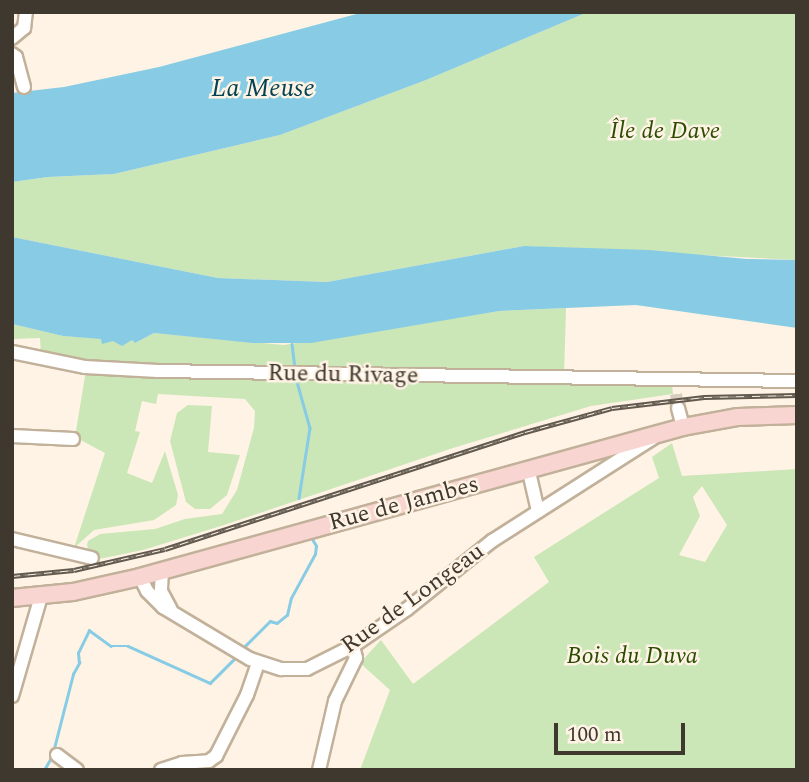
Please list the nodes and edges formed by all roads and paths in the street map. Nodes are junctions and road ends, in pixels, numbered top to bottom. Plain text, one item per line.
1 (26, 12) edge
2 (12, 38) edge
3 (12, 54) edge
4 (24, 87) dead end
5 (13, 355) edge
6 (675, 380) junction
7 (797, 381) edge
8 (676, 394) tunnel mouth
9 (678, 408) tunnel mouth
10 (797, 415) edge
11 (683, 427) junction
12 (659, 433) junction
13 (12, 436) edge
14 (73, 439) dead end
15 (529, 472) junction
16 (538, 510) junction
17 (12, 539) edge
18 (92, 558) dead end
19 (162, 570) junction
20 (140, 577) junction
21 (41, 596) junction
22 (12, 598) edge
23 (171, 610) junction
24 (353, 646) junction
25 (258, 663) junction
26 (12, 696) edge
27 (57, 755) dead end
28 (77, 770) edge
29 (160, 770) edge
30 (318, 770) edge

1 - 2 street
3 - 4 street
5 - 6 street, Rue du Rivage
6 - 7 street, Rue du Rivage
6 - 8 street
9 - 11 street
10 - 11 main road, Rue de Jambes
11 - 12 main road, Rue de Jambes
12 - 15 main road, Rue de Jambes
12 - 16 street, Rue de Longeau
13 - 14 street
15 - 16 street
15 - 19 main road, Rue de Jambes
16 - 24 street, Rue de Longeau
17 - 18 street
19 - 20 main road, Rue de Jambes
19 - 23 street
20 - 21 main road, Rue de Jambes
20 - 23 street, Rue de Longeau
21 - 22 main road, Rue de Jambes
21 - 26 street
23 - 25 street, Rue de Longeau
24 - 25 street, Rue de Longeau
24 - 30 street
25 - 29 street
27 - 28 street

